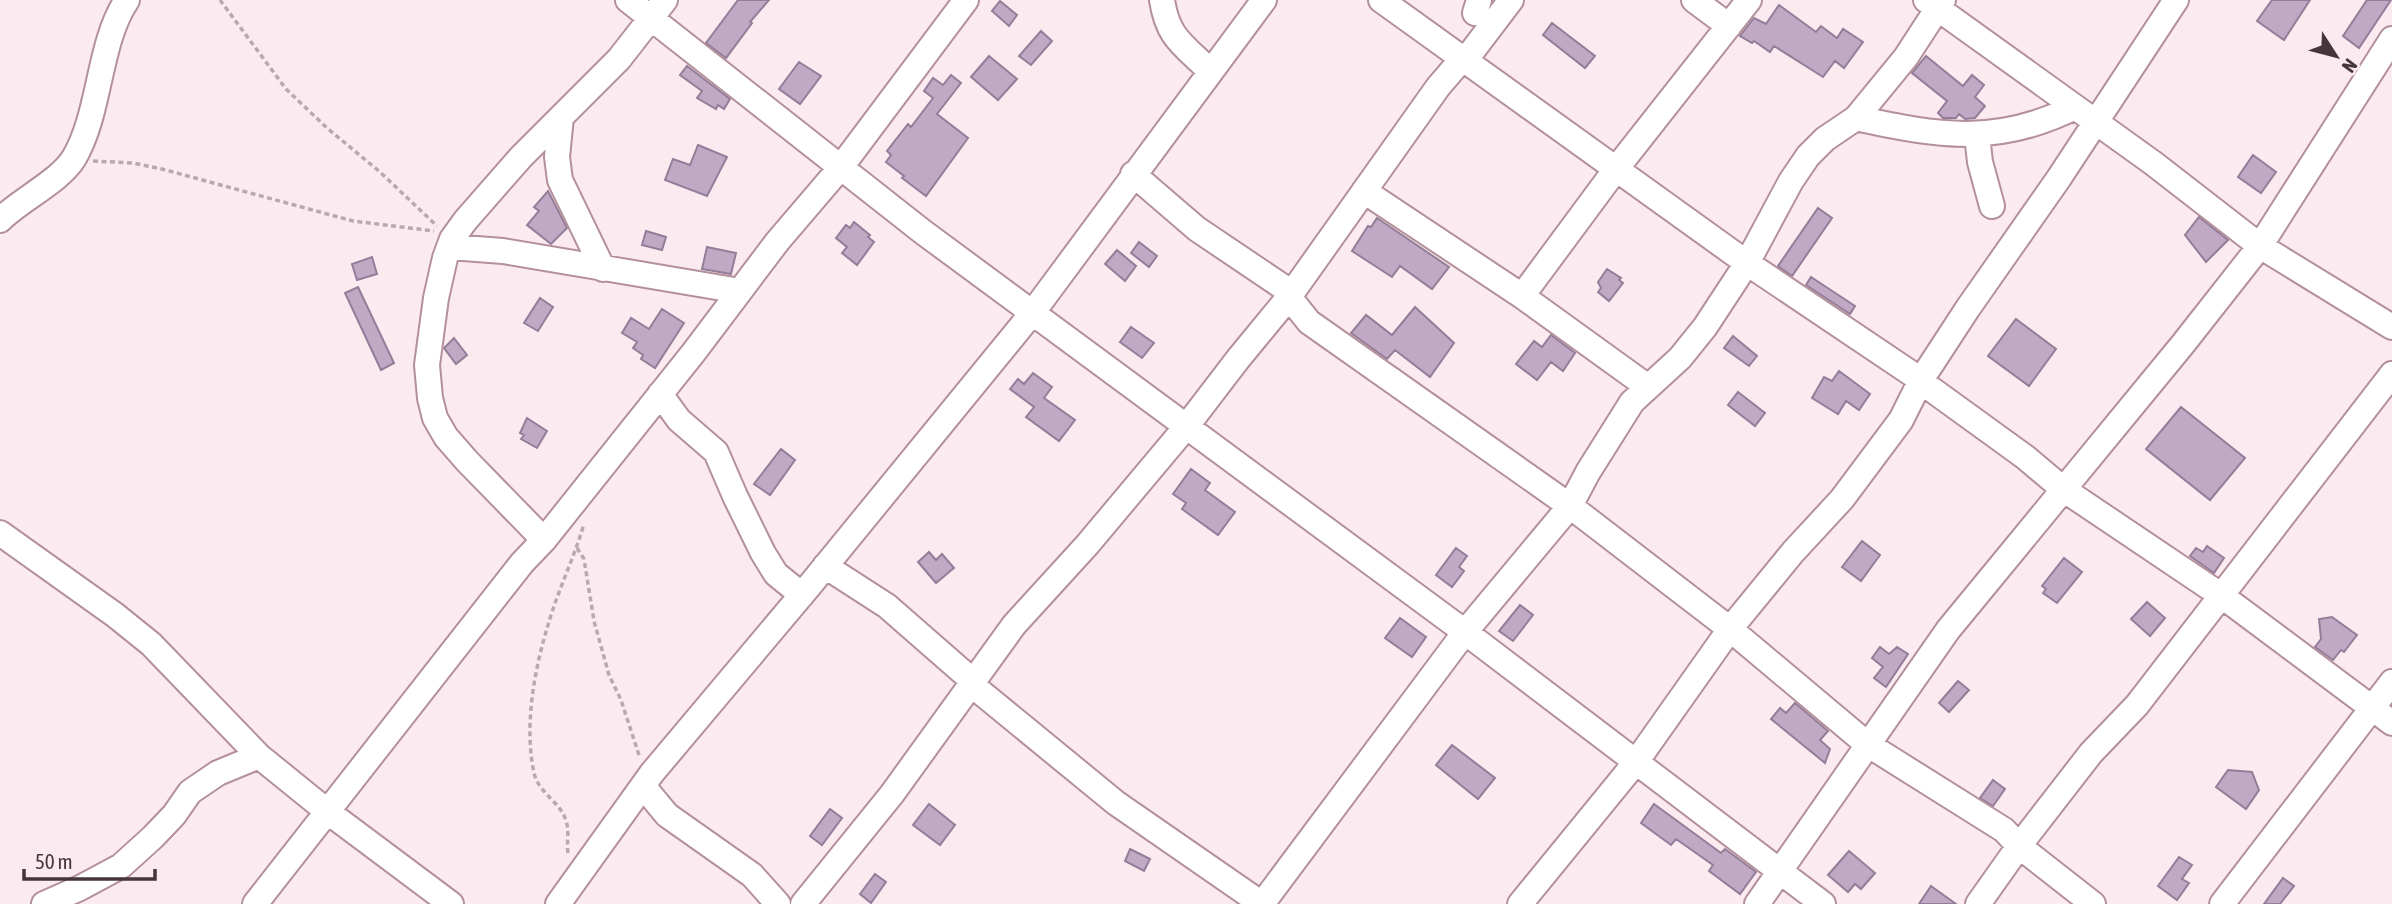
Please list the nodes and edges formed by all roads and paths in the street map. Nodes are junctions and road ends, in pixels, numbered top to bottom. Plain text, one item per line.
1 (127, 0) edge
2 (220, 0) edge
3 (628, 0) edge
4 (965, 0) edge
5 (1162, 0) edge
6 (1264, 0) edge
7 (1381, 0) edge
8 (1511, 0) edge
9 (1694, 0) edge
10 (1749, 0) edge
11 (2176, 0) edge
12 (1935, 3) edge
13 (658, 10) edge
14 (1729, 26) junction
15 (2392, 39) edge
16 (1463, 60) junction
17 (1210, 71) junction
18 (2075, 107) junction
19 (561, 117) junction
20 (1856, 118) junction
21 (2096, 122) junction
22 (1977, 135) junction
23 (71, 162) junction
24 (841, 167) junction
25 (1616, 169) junction
26 (1133, 174) junction
27 (1364, 191) junction
28 (1992, 206) dead end
29 (0, 220) edge
30 (2260, 246) junction
31 (450, 247) junction
32 (1747, 263) junction
33 (603, 269) junction
34 (740, 291) junction
35 (1290, 295) junction
36 (1522, 296) junction
37 (1033, 312) junction
38 (2392, 327) edge
39 (2392, 374) edge
40 (1921, 380) junction
41 (1648, 387) junction
42 (660, 394) junction
43 (1186, 427) junction
44 (2063, 489) junction
45 (1570, 506) junction
46 (585, 520) dead end
47 (0, 533) edge
48 (544, 540) junction
49 (577, 548) junction
50 (825, 566) junction
51 (802, 595) junction
52 (2222, 596) junction
53 (1730, 629) junction
54 (1465, 632) junction
55 (2392, 682) edge
56 (973, 684) junction
57 (2382, 716) edge
58 (1867, 744) junction
59 (259, 756) junction
60 (1636, 762) junction
61 (646, 782) junction
62 (328, 812) junction
63 (2019, 846) junction
64 (1780, 872) junction
65 (574, 882) junction
66 (44, 904) edge
67 (255, 904) edge
68 (451, 904) edge
69 (558, 904) edge
70 (778, 904) edge
71 (803, 904) edge
72 (1262, 904) edge
73 (1520, 904) edge
74 (1757, 904) edge
75 (1823, 904) edge
76 (1978, 904) edge
77 (2093, 904) edge
78 (2222, 904) edge

1 - 23 street
2 - 23 path
3 - 13 street
4 - 24 street
5 - 17 street
6 - 17 street
7 - 16 street
8 - 16 street
9 - 14 street
10 - 14 street
11 - 21 street
12 - 18 street
12 - 20 street
13 - 19 street
13 - 24 street
14 - 25 street
15 - 30 street
16 - 25 street
16 - 27 street
17 - 26 street
18 - 21 street
18 - 22 street
19 - 31 street
19 - 33 street
20 - 22 street
20 - 32 street
21 - 30 street
21 - 40 street
22 - 28 street
23 - 29 street
24 - 34 street
24 - 37 street
25 - 32 street
25 - 36 street
26 - 35 street
26 - 37 street
27 - 35 street
27 - 36 street
30 - 38 street
30 - 44 street
31 - 33 street
31 - 48 street
32 - 40 street
32 - 41 street
33 - 34 street
34 - 42 street
35 - 43 street
35 - 45 street
36 - 41 street
37 - 43 street
37 - 50 street
39 - 52 street
40 - 44 street
40 - 53 street
41 - 45 street
42 - 48 street
42 - 51 street
43 - 54 street
43 - 56 street
44 - 52 street
44 - 58 street
45 - 53 street
45 - 54 street
46 - 49 path
47 - 59 street
48 - 62 street
49 - 61 path
49 - 65 path
50 - 51 street
50 - 56 street
51 - 61 street
52 - 57 street
52 - 63 street
53 - 58 street
53 - 60 street
54 - 60 street
54 - 72 street
55 - 57 street
56 - 71 street
56 - 72 street
57 - 78 street
58 - 63 street
58 - 64 street
59 - 62 street
59 - 66 street
60 - 64 street
60 - 73 street
61 - 65 street
61 - 70 street
62 - 67 street
62 - 68 street
63 - 76 street
63 - 77 street
64 - 74 street
64 - 75 street
65 - 69 street

